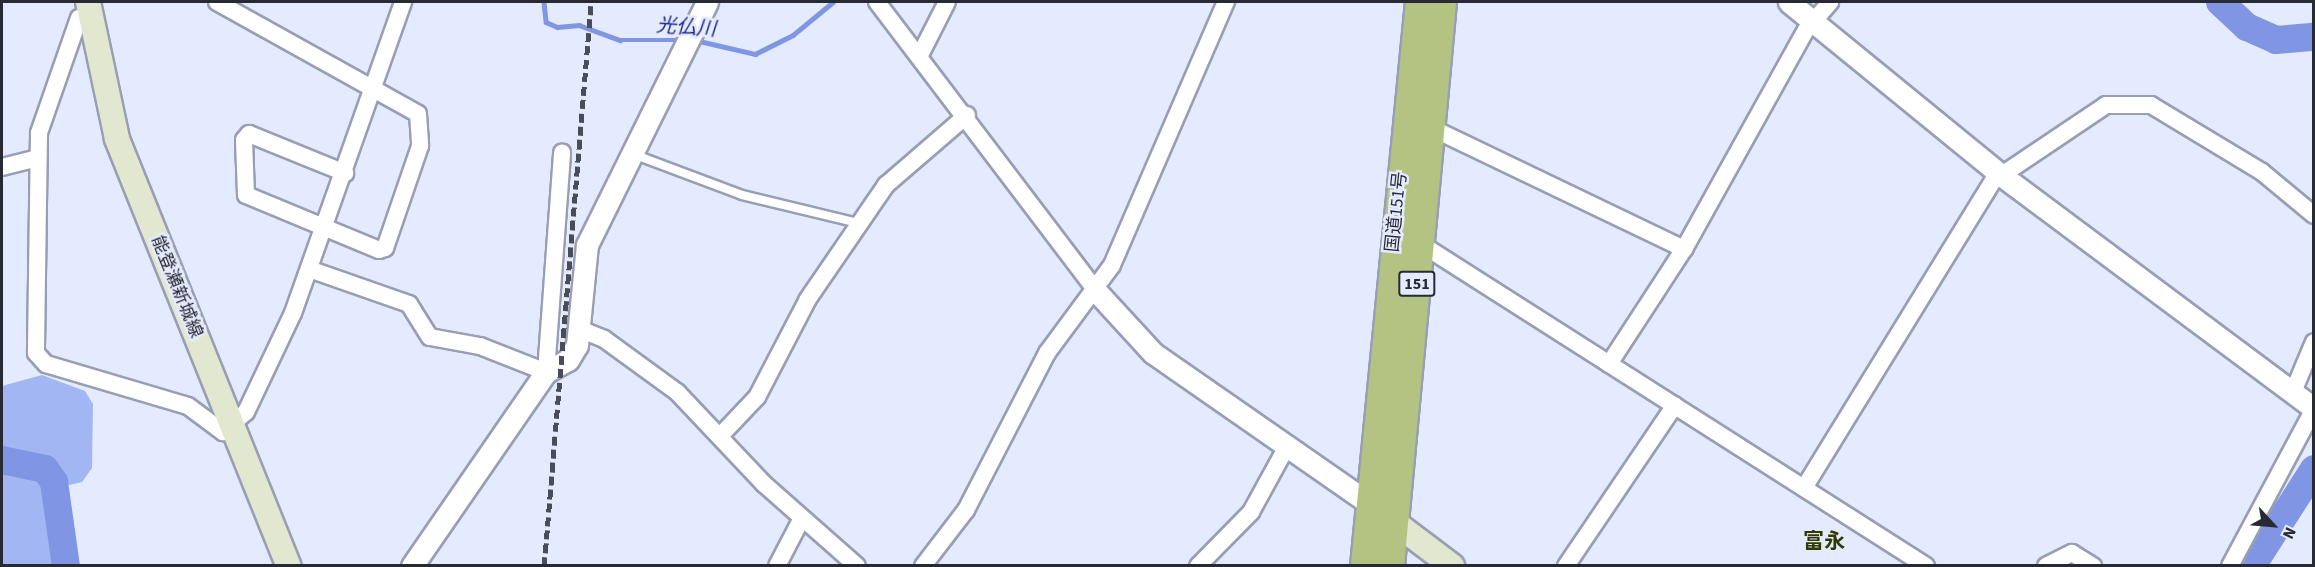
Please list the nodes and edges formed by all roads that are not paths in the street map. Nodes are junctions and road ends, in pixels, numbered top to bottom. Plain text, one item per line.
1 (217, 2) edge
2 (403, 2) edge
3 (706, 2) edge
4 (878, 2) edge
5 (947, 2) edge
6 (1226, 2) edge
7 (1420, 2) edge
8 (1442, 2) edge
9 (1789, 2) edge
10 (1830, 2) edge
11 (88, 8) edge
12 (1813, 22) junction
13 (920, 55) junction
14 (374, 90) junction
15 (967, 115) junction
16 (1428, 136) junction
17 (562, 153) dead end
18 (632, 154) junction
19 (37, 158) junction
20 (2, 167) edge
21 (345, 173) junction
22 (2001, 176) junction
23 (2313, 215) edge
24 (858, 223) junction
25 (324, 230) junction
26 (1421, 244) junction
27 (1684, 249) junction
28 (309, 269) junction
29 (1096, 291) junction
30 (582, 330) junction
31 (2313, 342) edge
32 (1608, 364) junction
33 (546, 372) junction
34 (2293, 392) junction
35 (1675, 405) junction
36 (2313, 409) edge
37 (233, 428) junction
38 (720, 436) junction
39 (1286, 448) junction
40 (1804, 488) junction
41 (1370, 503) junction
42 (802, 518) junction
43 (1393, 520) junction
44 (289, 566) edge
45 (412, 566) edge
46 (777, 566) edge
47 (857, 566) edge
48 (923, 566) edge
49 (1198, 566) edge
50 (1365, 566) edge
51 (1390, 566) edge
52 (1452, 566) edge
53 (1566, 566) edge
54 (1926, 566) edge
55 (2046, 566) edge
56 (2093, 566) edge
57 (2230, 566) edge

1 - 14 street
2 - 14 street
3 - 18 street
4 - 13 street
5 - 13 street
6 - 29 street
7 - 41 highway, 国道151号 / 151
8 - 16 highway, 国道151号 / 151
9 - 12 street
10 - 12 street
11 - 19 street
11 - 37 main road, 能登瀬新城線
12 - 22 street
12 - 27 street
13 - 15 street
14 - 21 street
14 - 25 street
15 - 24 street
15 - 29 street
16 - 26 highway, 国道151号 / 151
16 - 27 street
17 - 33 street
18 - 24 lane
18 - 30 street
19 - 20 street
19 - 37 street
21 - 25 street
21 - 25 street
22 - 23 street
22 - 34 street
22 - 40 street
24 - 38 street
25 - 28 street
26 - 32 street
26 - 43 highway, 国道151号 / 151
27 - 32 street
28 - 33 street
28 - 37 street
29 - 39 street
29 - 48 street
30 - 33 street
30 - 38 street
31 - 34 street
32 - 35 street
33 - 45 street
34 - 36 street
35 - 40 street
35 - 53 street
36 - 57 street
37 - 44 main road, 能登瀬新城線
38 - 42 street
39 - 41 street
39 - 49 street
40 - 54 street
41 - 43 main road
41 - 50 highway, 国道151号 / 151
42 - 46 street
42 - 47 street
43 - 51 highway, 国道151号 / 151
43 - 52 main road
55 - 56 street

